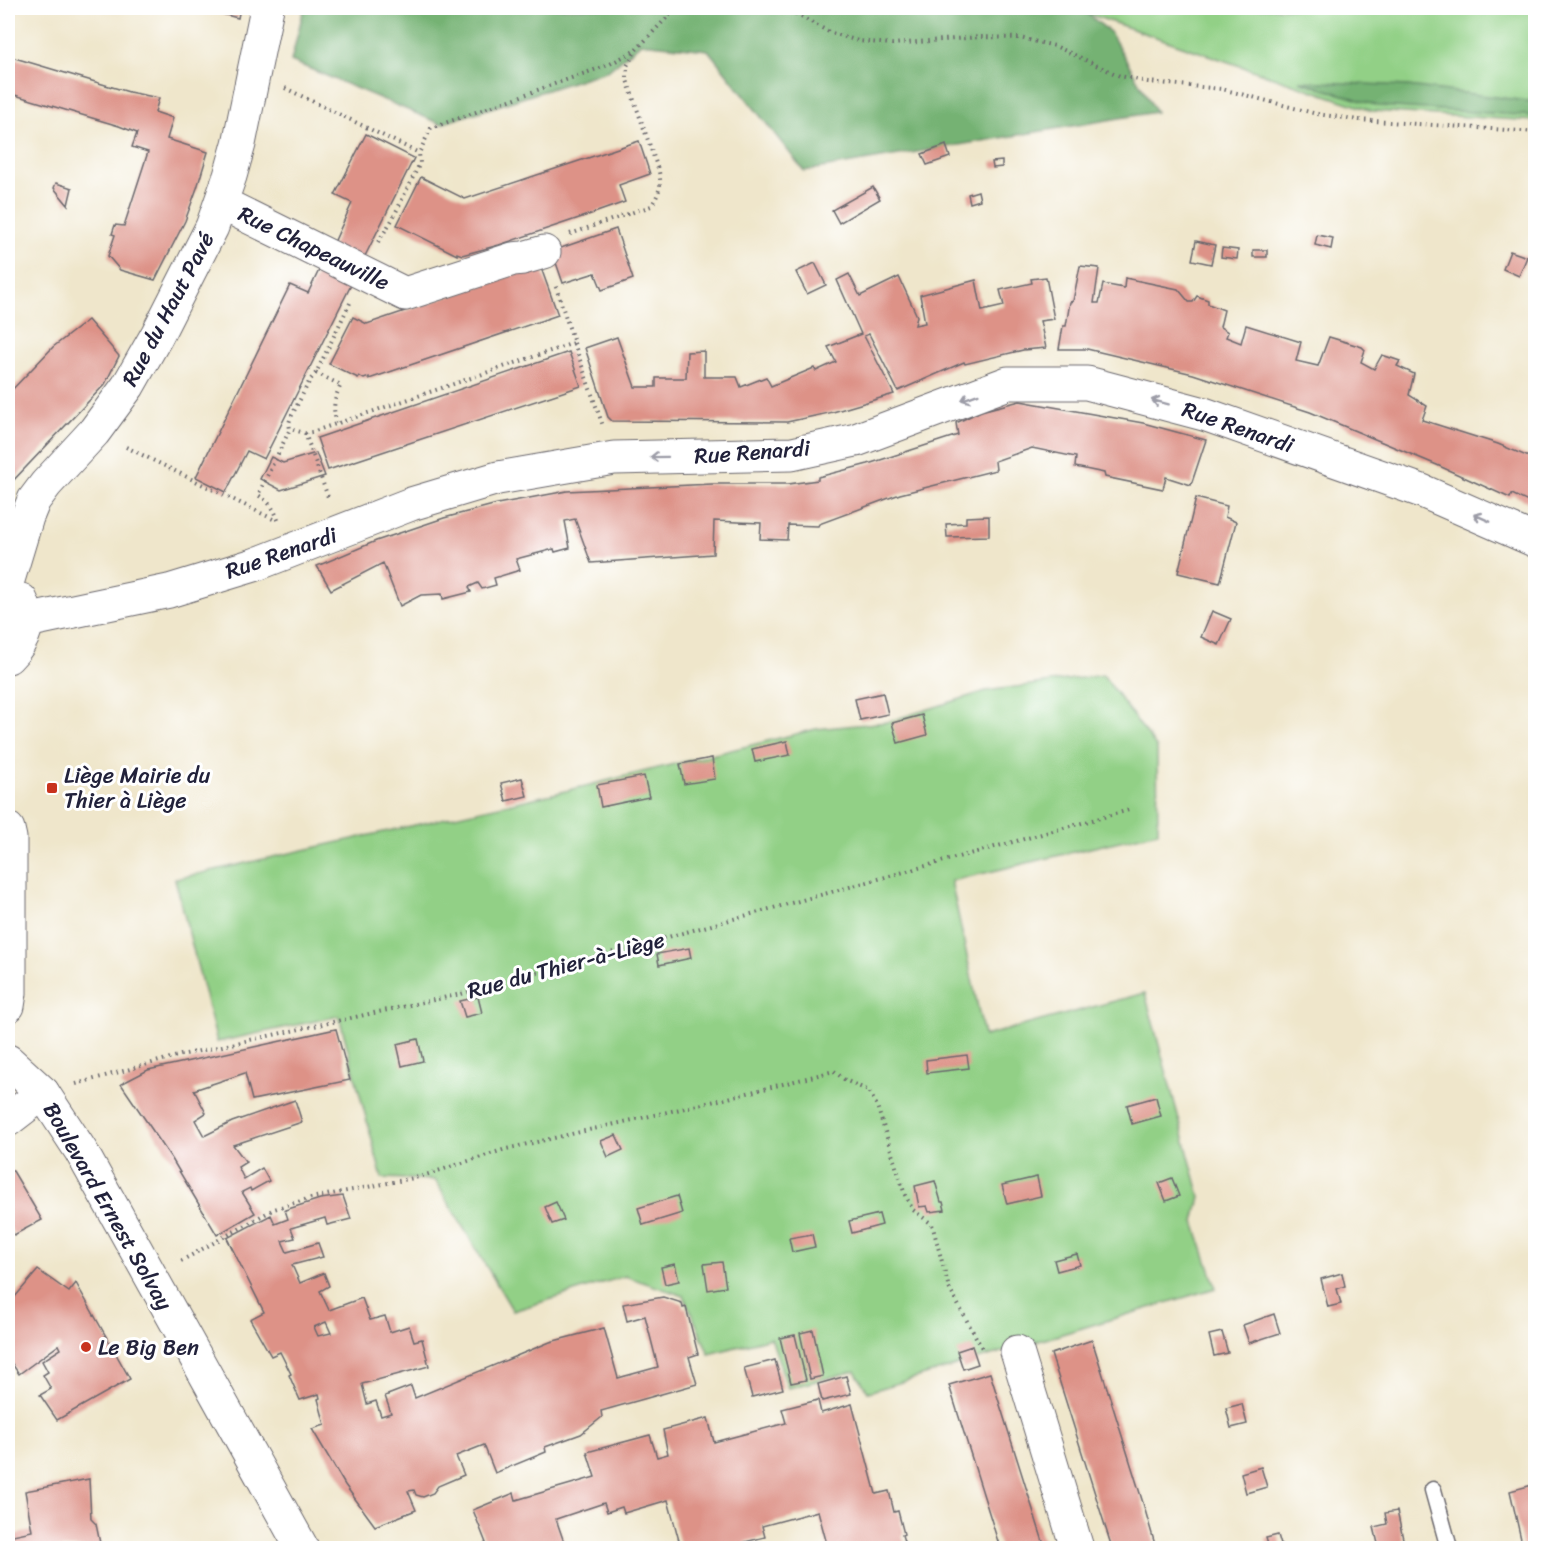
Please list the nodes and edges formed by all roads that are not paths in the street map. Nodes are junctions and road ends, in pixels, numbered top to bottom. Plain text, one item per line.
1 (267, 8) edge
2 (221, 203) junction
3 (544, 252) road end
4 (1536, 541) edge
5 (8, 580) edge
6 (8, 584) edge
7 (26, 621) junction
8 (8, 657) edge
9 (8, 829) edge
10 (8, 1006) edge
11 (8, 1061) edge
12 (43, 1094) junction
13 (8, 1120) edge
14 (1017, 1352) road end
15 (1433, 1490) dead end
16 (302, 1548) edge
17 (1077, 1548) edge
18 (1449, 1548) edge

1 - 2 street, Rue du Haut Pavé
2 - 3 street, Rue Chapeauville
2 - 5 street, Rue du Haut Pavé
4 -> 7 street, Rue Renardi
6 - 7 street
7 - 8 street
9 - 10 street
11 - 12 street, Boulevard Ernest Solvay
12 - 13 street
12 - 16 street, Boulevard Ernest Solvay
14 - 17 street
15 - 18 lane

